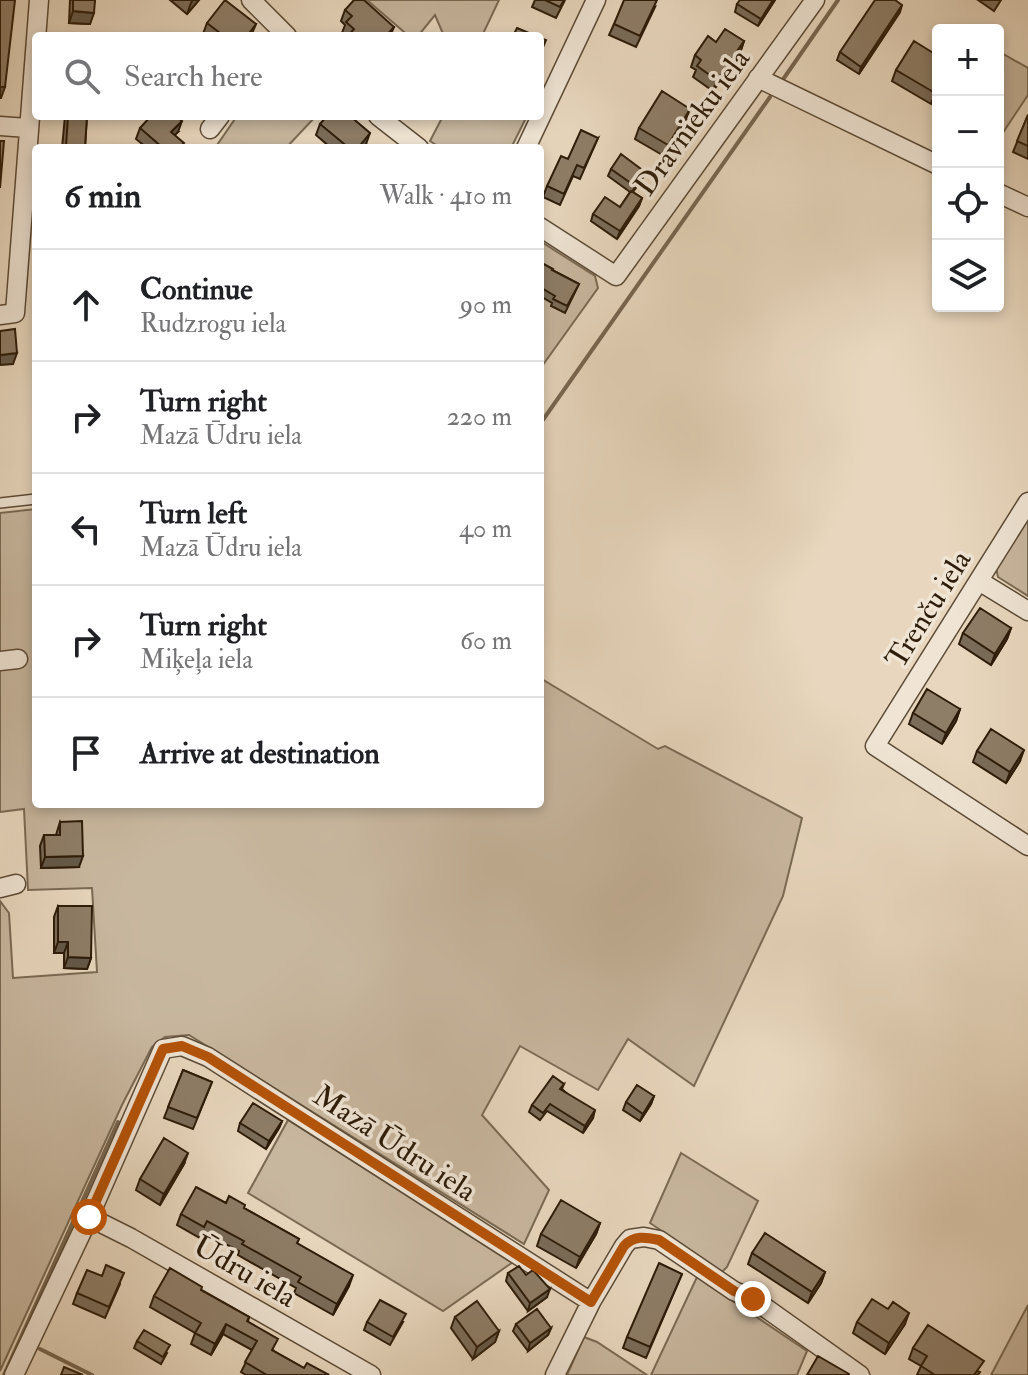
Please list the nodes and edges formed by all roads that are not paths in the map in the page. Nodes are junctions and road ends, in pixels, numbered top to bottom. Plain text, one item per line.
1 (39, 0) edge
2 (251, 0) edge
3 (596, 0) edge
4 (815, 0) edge
5 (36, 32) edge
6 (281, 32) edge
7 (758, 78) junction
8 (32, 81) edge
9 (544, 110) edge
10 (383, 120) edge
11 (539, 120) edge
12 (0, 126) edge
13 (28, 128) junction
14 (414, 144) edge
15 (528, 144) edge
16 (932, 162) edge
17 (1004, 196) edge
18 (1028, 207) edge
19 (544, 230) edge
20 (0, 315) edge
21 (32, 499) edge
22 (1028, 502) edge
23 (0, 503) edge
24 (979, 581) junction
25 (1028, 611) edge
26 (1028, 846) edge
27 (89, 1217) junction
28 (591, 1302) junction
29 (14, 1375) edge
30 (371, 1375) edge
31 (555, 1375) edge
32 (860, 1375) edge

1 - 5 street
2 - 6 street
3 - 9 street
4 - 7 street, Dravnieku iela
7 - 16 street
7 - 19 street, Dravnieku iela
8 - 13 street
10 - 14 street
11 - 15 street
12 - 13 street
13 - 20 street
17 - 18 street
21 - 23 lane
22 - 24 street, Trenču iela
24 - 25 street
24 - 26 street, Trenču iela
27 - 28 street, Mazā Ūdru iela
27 - 29 street
27 - 30 street, Ūdru iela
28 - 31 street
28 - 32 street

